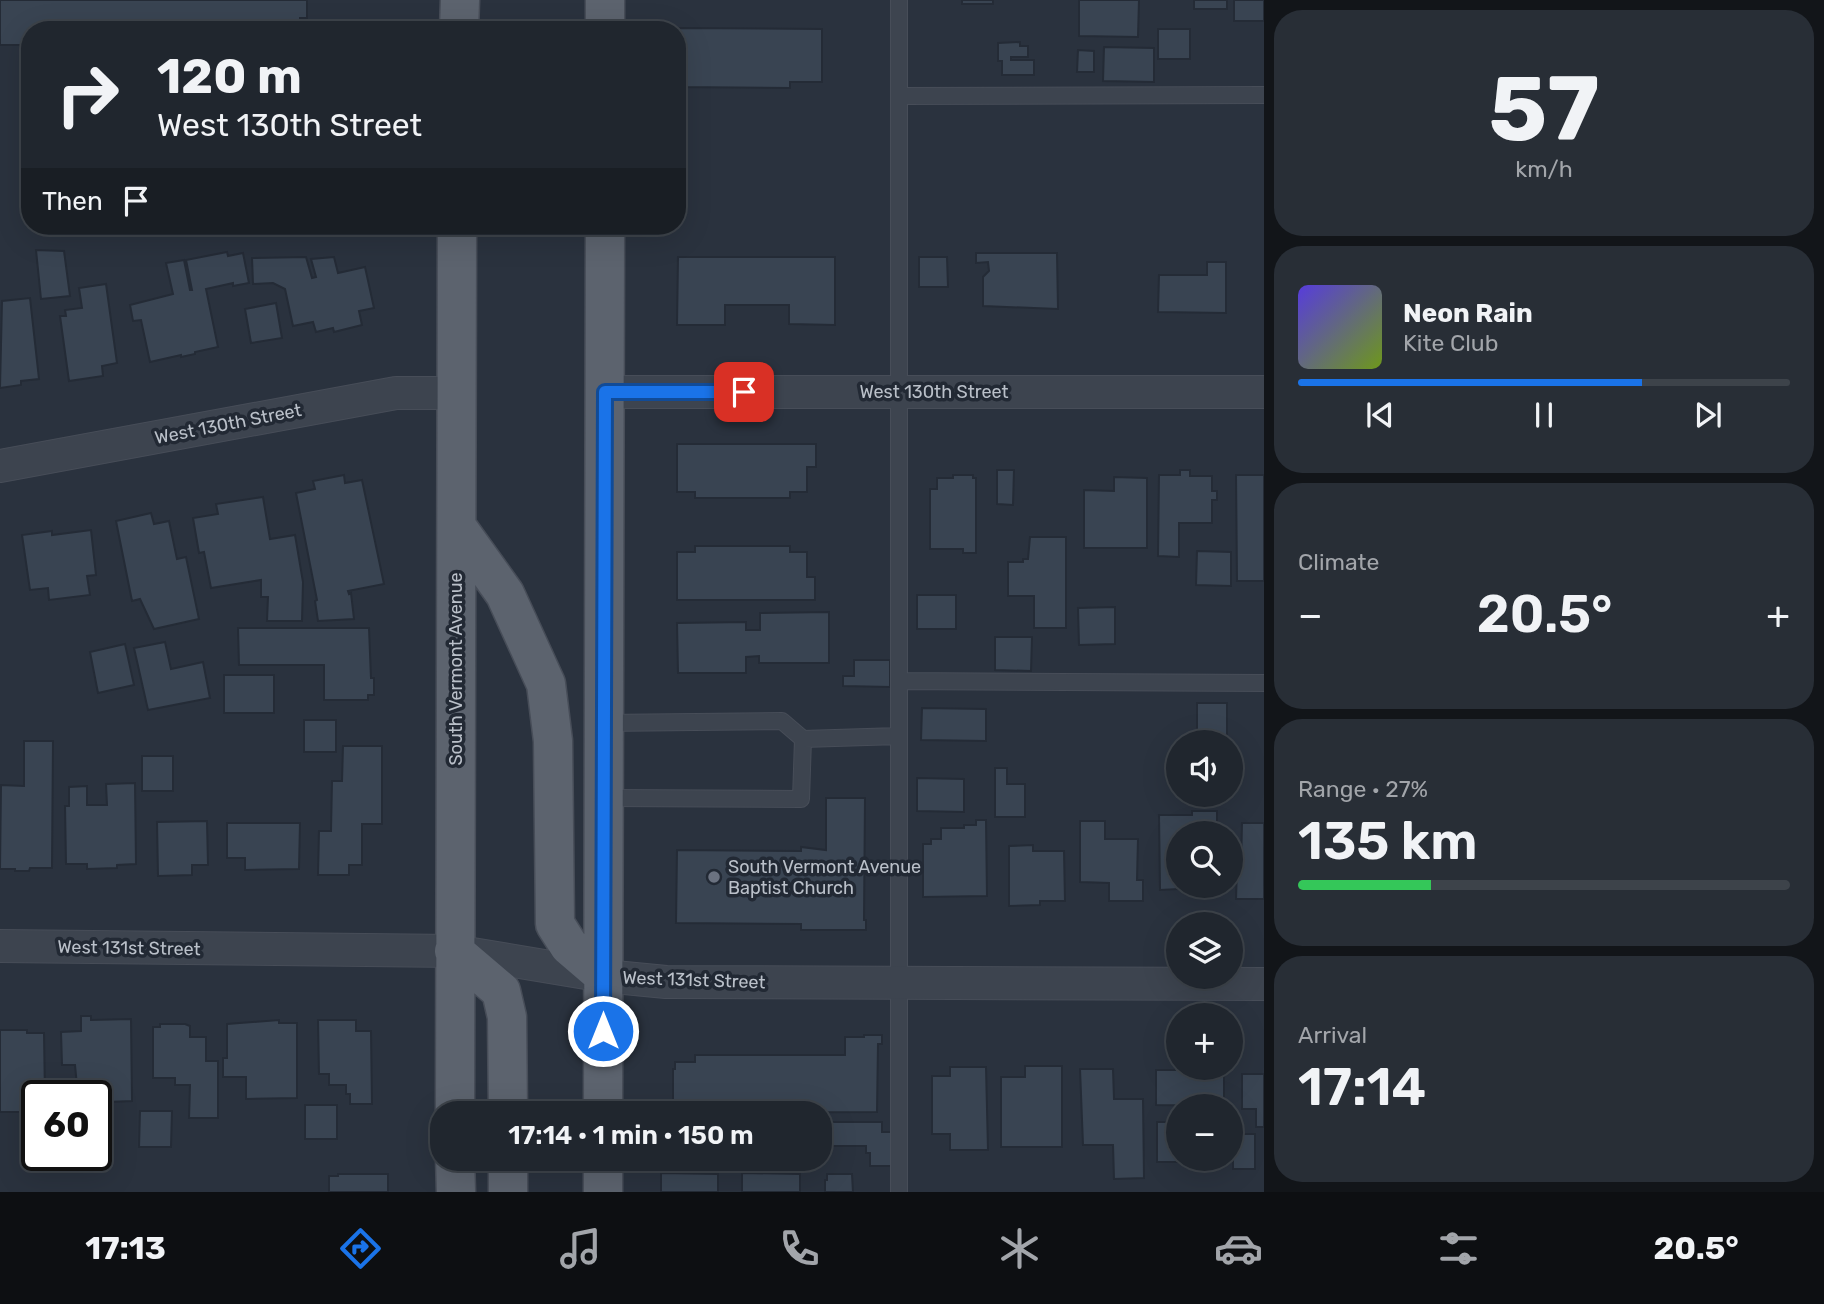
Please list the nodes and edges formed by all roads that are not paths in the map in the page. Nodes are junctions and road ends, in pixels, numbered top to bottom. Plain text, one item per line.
1 (460, 0) edge
2 (605, 0) edge
3 (899, 0) edge
4 (459, 21) edge
5 (605, 21) edge
6 (1264, 95) edge
7 (899, 96) junction
8 (457, 235) edge
9 (605, 235) edge
10 (605, 392) junction
11 (1264, 392) edge
12 (457, 393) junction
13 (898, 393) junction
14 (0, 466) edge
15 (457, 527) junction
16 (899, 681) junction
17 (1264, 682) edge
18 (603, 723) junction
19 (899, 736) junction
20 (803, 739) junction
21 (604, 799) junction
22 (0, 946) edge
23 (454, 951) junction
24 (604, 976) junction
25 (899, 984) junction
26 (1264, 984) edge
27 (455, 1101) edge
28 (508, 1101) edge
29 (603, 1101) edge
30 (455, 1171) edge
31 (508, 1171) edge
32 (603, 1171) edge
33 (456, 1192) edge
34 (508, 1192) edge
35 (603, 1192) edge
36 (899, 1192) edge

1 - 4 main road
2 - 5 main road
3 - 7 lane
6 - 7 lane
7 - 13 lane
8 - 12 main road, South Vermont Avenue
9 - 10 main road
10 - 13 street, West 130th Street
10 - 18 main road
11 - 13 street, West 130th Street
12 - 14 street, West 130th Street
12 - 15 main road, South Vermont Avenue
13 - 16 lane
15 - 23 main road, South Vermont Avenue
15 - 24 main road
16 - 17 lane
16 - 19 lane
18 - 20 lane
18 - 21 main road
19 - 20 lane
19 - 25 lane
20 - 21 lane
21 - 24 main road
22 - 23 street, West 131st Street
23 - 24 street, West 131st Street
23 - 27 main road, South Vermont Avenue
23 - 28 main road
24 - 25 street, West 131st Street
24 - 29 main road
25 - 26 street, West 131st Street
25 - 36 lane
30 - 33 main road
31 - 34 main road
32 - 35 main road

